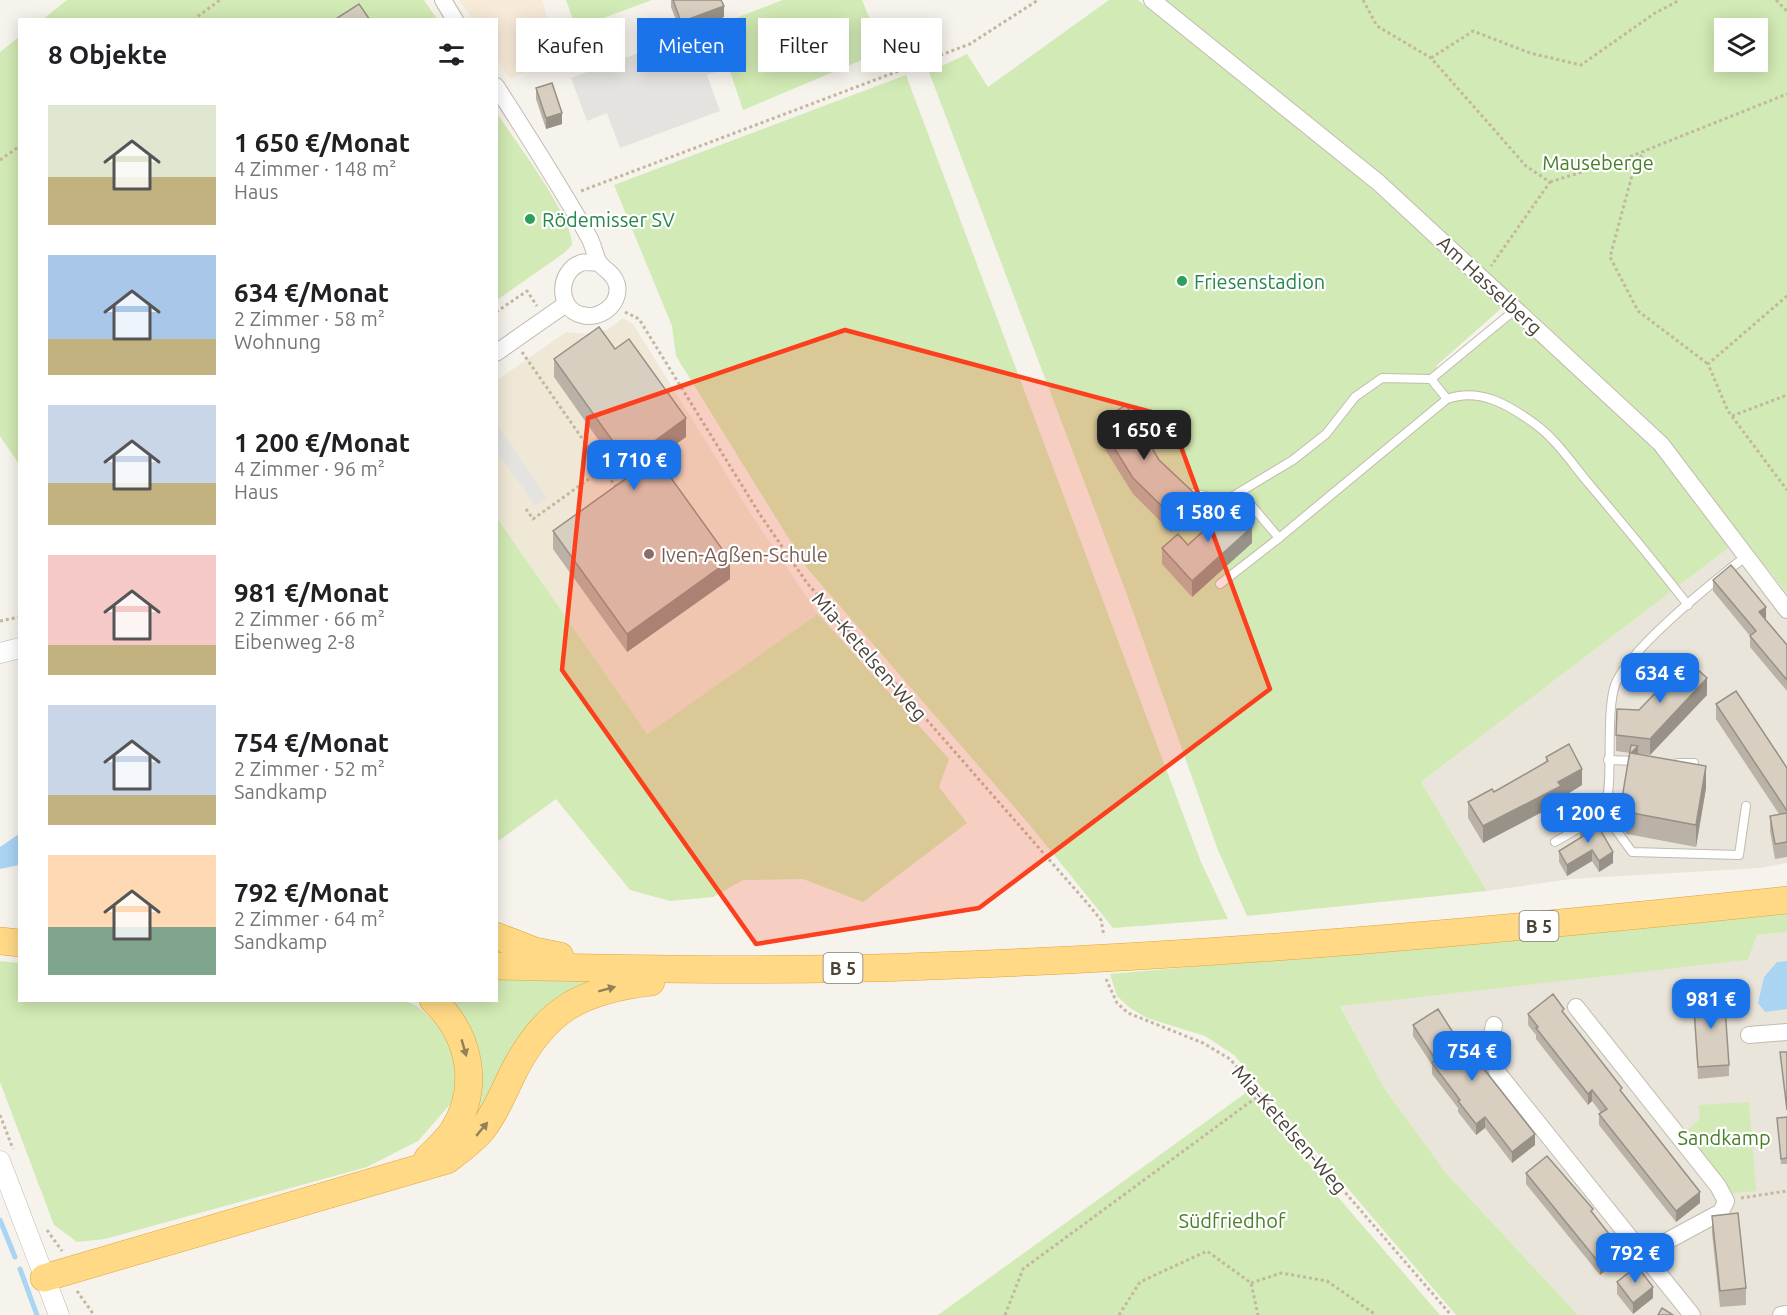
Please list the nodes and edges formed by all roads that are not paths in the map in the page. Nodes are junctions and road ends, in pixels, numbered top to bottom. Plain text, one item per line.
1 (443, 0) edge
2 (1152, 0) edge
3 (454, 18) edge
4 (498, 89) edge
5 (599, 263) junction
6 (566, 304) junction
7 (1516, 309) junction
8 (498, 352) edge
9 (1431, 380) junction
10 (1447, 399) junction
11 (1193, 493) edge
12 (1226, 501) junction
13 (1279, 538) junction
14 (1745, 557) junction
15 (1220, 584) dead end
16 (1688, 605) junction
17 (1787, 610) edge
18 (18, 648) edge
19 (0, 653) edge
20 (1608, 760) junction
21 (1651, 761) edge
22 (1673, 762) edge
23 (1694, 763) edge
24 (1746, 806) dead end
25 (1601, 809) junction
26 (1555, 842) dead end
27 (1787, 900) edge
28 (498, 937) edge
29 (0, 941) edge
30 (18, 942) edge
31 (498, 966) edge
32 (617, 968) junction
33 (754, 970) junction
34 (435, 1002) edge
35 (1576, 1007) dead end
36 (1494, 1025) dead end
37 (1787, 1032) edge
38 (1749, 1035) dead end
39 (8, 1159) edge
40 (416, 1171) junction
41 (1643, 1254) junction
42 (56, 1274) junction
43 (1787, 1314) edge
44 (60, 1315) edge
45 (1692, 1315) edge
46 (1781, 1315) edge

1 - 3 street
2 - 7 street, Am Hasselberg
4 - 5 street
5 - 6 street
5 - 6 street
6 - 8 street
7 - 9 lane
7 - 14 street, Am Hasselberg
9 - 10 lane
9 - 12 lane
10 - 13 lane
10 - 16 lane
11 - 12 lane
12 - 13 lane
13 - 15 lane
14 - 16 lane
14 - 17 street, Am Hasselberg
16 - 20 lane
18 - 19 street
20 - 21 lane
20 - 25 lane
22 - 23 lane
24 - 25 lane
25 - 26 lane
27 - 33 highway, B 5
28 - 32 highway
29 - 30 highway
31 - 32 highway, B 5
32 - 33 highway, B 5
40 -> 33 highway
34 -> 40 highway
35 - 41 street
36 - 41 street
37 - 38 street
39 - 42 street
40 - 42 highway
41 - 45 street
42 - 44 street
43 - 46 street

